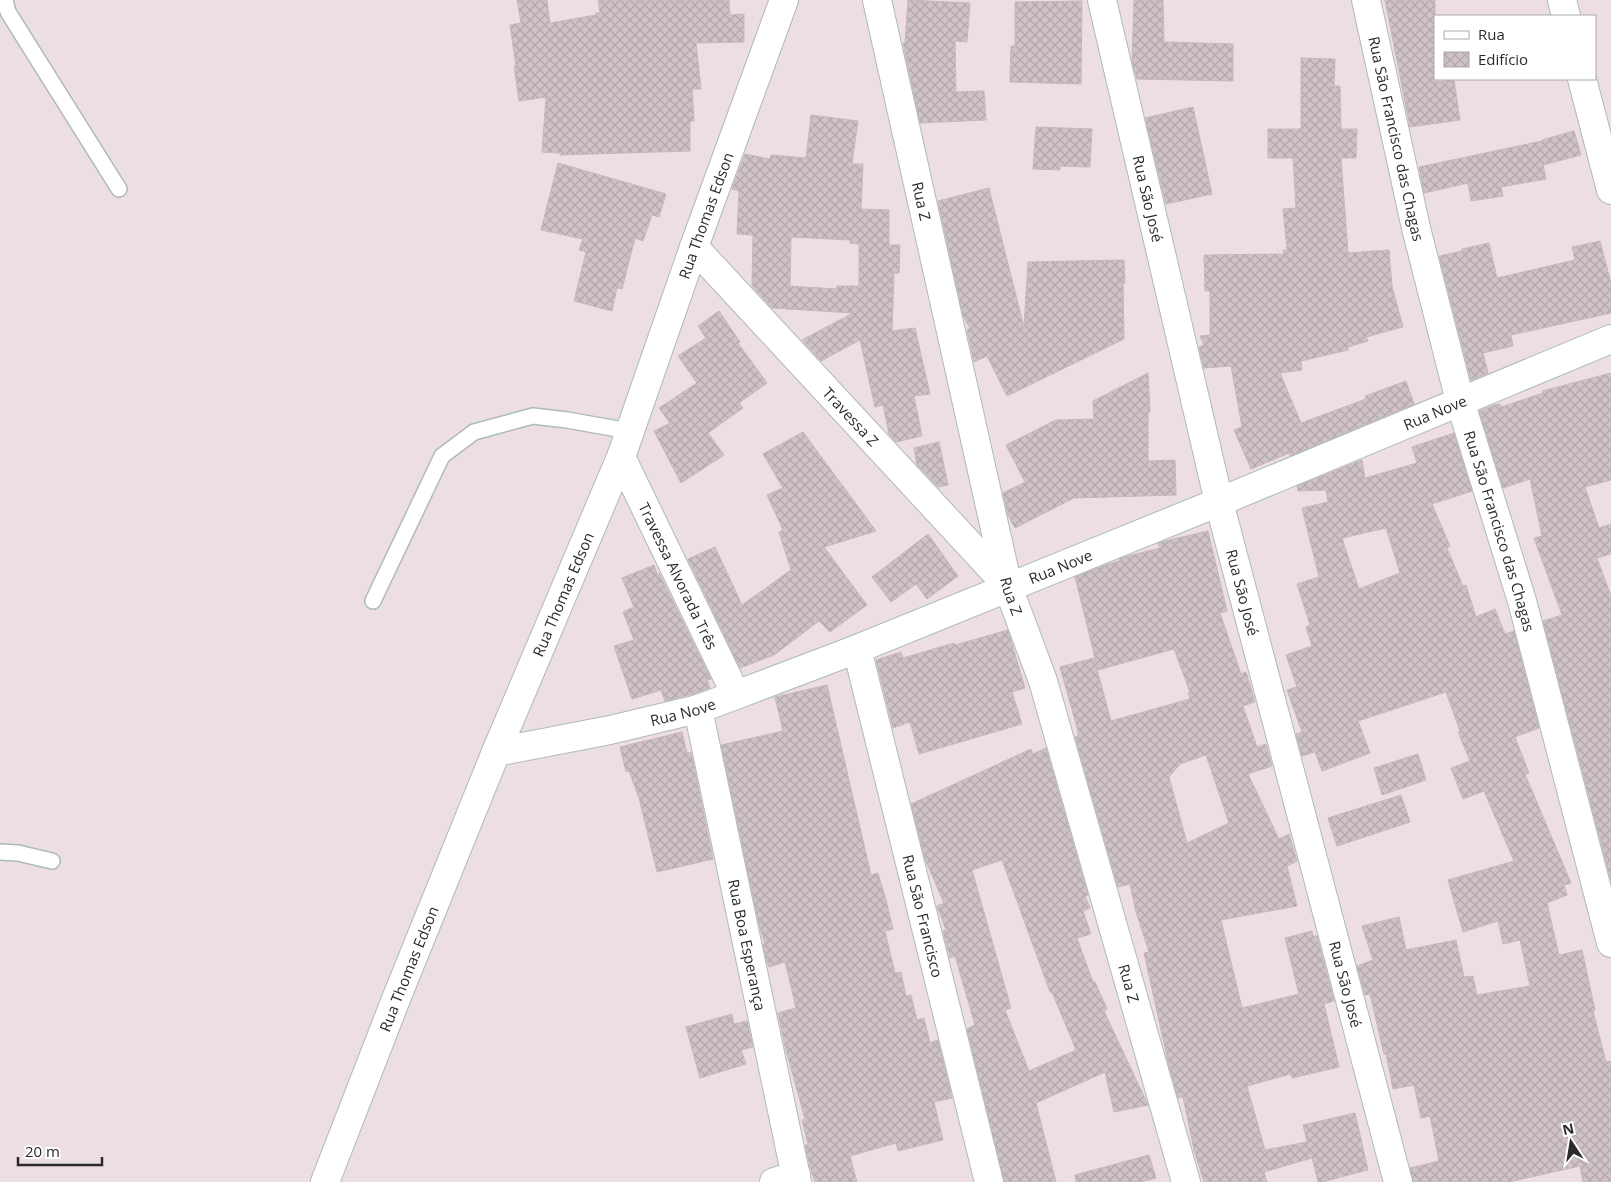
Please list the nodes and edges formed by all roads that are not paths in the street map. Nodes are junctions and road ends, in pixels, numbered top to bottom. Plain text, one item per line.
1 (5, 0) edge
2 (784, 0) edge
3 (877, 0) edge
4 (1102, 0) edge
5 (1366, 0) edge
6 (1562, 0) edge
7 (1566, 15) edge
8 (1582, 80) edge
9 (118, 189) dead end
10 (1611, 190) edge
11 (694, 247) junction
12 (1611, 339) edge
13 (1460, 401) junction
14 (629, 431) junction
15 (621, 456) junction
16 (1219, 502) junction
17 (1008, 587) junction
18 (373, 601) dead end
19 (857, 649) junction
20 (736, 695) junction
21 (698, 709) junction
22 (496, 752) junction
23 (0, 852) edge
24 (52, 861) dead end
25 (1611, 943) edge
26 (789, 1180) edge
27 (325, 1182) edge
28 (989, 1182) edge
29 (1186, 1182) edge
30 (1398, 1182) edge

1 - 9 lane
2 - 11 street, Rua Thomas Edson
3 - 17 street, Rua Z
4 - 16 street, Rua São José
5 - 13 street, Rua São Francisco das Chagas
6 - 7 street
8 - 10 street
11 - 14 street, Rua Thomas Edson
11 - 17 street, Travessa Z
12 - 13 street, Rua Nove
13 - 16 street, Rua Nove
13 - 25 street, Rua São Francisco das Chagas
14 - 15 street, Rua Thomas Edson
14 - 18 lane
15 - 20 street, Travessa Alvorada Três
15 - 22 street, Rua Thomas Edson
16 - 17 street, Rua Nove
16 - 30 street, Rua São José
17 - 19 street, Rua Nove
17 - 29 street, Rua Z
19 - 20 street, Rua Nove
19 - 28 street, Rua São Francisco
20 - 21 street, Rua Nove
21 - 22 street, Rua Nove
21 - 26 street, Rua Boa Esperança
22 - 27 street, Rua Thomas Edson
23 - 24 lane

